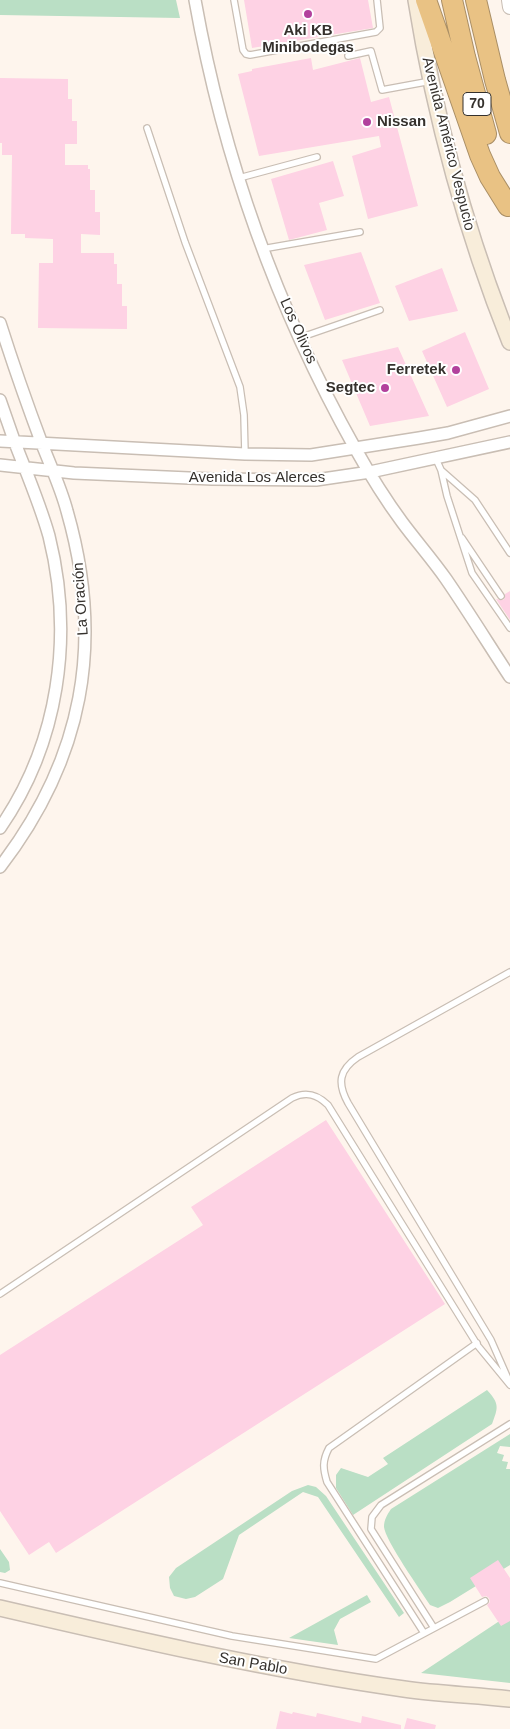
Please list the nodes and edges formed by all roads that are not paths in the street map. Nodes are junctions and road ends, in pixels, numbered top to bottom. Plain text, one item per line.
1 (195, 0) edge
2 (234, 0) edge
3 (377, 0) edge
4 (416, 0) edge
5 (426, 0) edge
6 (452, 0) edge
7 (476, 0) edge
8 (508, 0) edge
9 (510, 6) edge
10 (348, 56) dead end
11 (431, 80) junction
12 (147, 128) dead end
13 (510, 133) edge
14 (317, 157) dead end
15 (239, 178) junction
16 (509, 208) edge
17 (360, 232) dead end
18 (262, 249) junction
19 (380, 310) dead end
20 (0, 323) edge
21 (299, 338) junction
22 (510, 342) edge
23 (0, 400) edge
24 (510, 416) edge
25 (0, 441) edge
26 (15, 442) junction
27 (510, 442) edge
28 (42, 444) junction
29 (356, 449) junction
30 (245, 454) junction
31 (438, 464) junction
32 (0, 465) edge
33 (24, 466) junction
34 (53, 470) junction
35 (370, 472) junction
36 (457, 530) junction
37 (510, 553) edge
38 (501, 596) dead end
39 (510, 628) edge
40 (510, 677) edge
41 (0, 828) edge
42 (0, 868) edge
43 (510, 972) edge
44 (0, 1294) edge
45 (477, 1343) junction
46 (510, 1384) edge
47 (510, 1424) edge
48 (0, 1583) edge
49 (485, 1601) dead end
50 (0, 1608) edge
51 (434, 1628) junction
52 (424, 1633) junction
53 (510, 1698) edge

1 - 15 street, Los Olivos
2 - 3 lane
4 - 11 main road, Avenida Américo Vespucio
5 - 16 highway
6 - 16 highway, 70
7 - 13 highway, 70
8 - 9 street
10 - 11 lane
11 - 22 main road, Avenida Américo Vespucio
12 - 30 lane
14 - 15 lane
15 - 18 street, Los Olivos
17 - 18 lane
18 - 21 street, Los Olivos
19 - 21 lane
20 - 28 street, La Oración
21 - 29 street, Los Olivos
23 - 26 street, La Oración
24 - 29 street, Avenida Los Alerces
25 - 26 street, Avenida Los Alerces
26 - 28 street, Avenida Los Alerces
26 - 33 street, La Oración
27 - 31 street, Avenida Los Alerces
28 - 30 street, Avenida Los Alerces
28 - 34 street, La Oración
29 - 30 street, Avenida Los Alerces
29 - 35 street, Los Olivos
31 - 35 street, Avenida Los Alerces
31 - 36 lane
31 - 37 lane
32 - 33 street, Avenida Los Alerces
33 - 34 street, Avenida Los Alerces
33 - 41 street, La Oración
34 - 35 street, Avenida Los Alerces
34 - 42 street, La Oración
35 - 40 street, Los Olivos
36 - 38 lane
36 - 39 lane
43 - 46 lane
44 - 45 lane
45 - 46 lane
45 - 52 lane
47 - 51 lane
48 - 52 lane
49 - 51 lane
50 - 53 main road, San Pablo
51 - 52 lane

